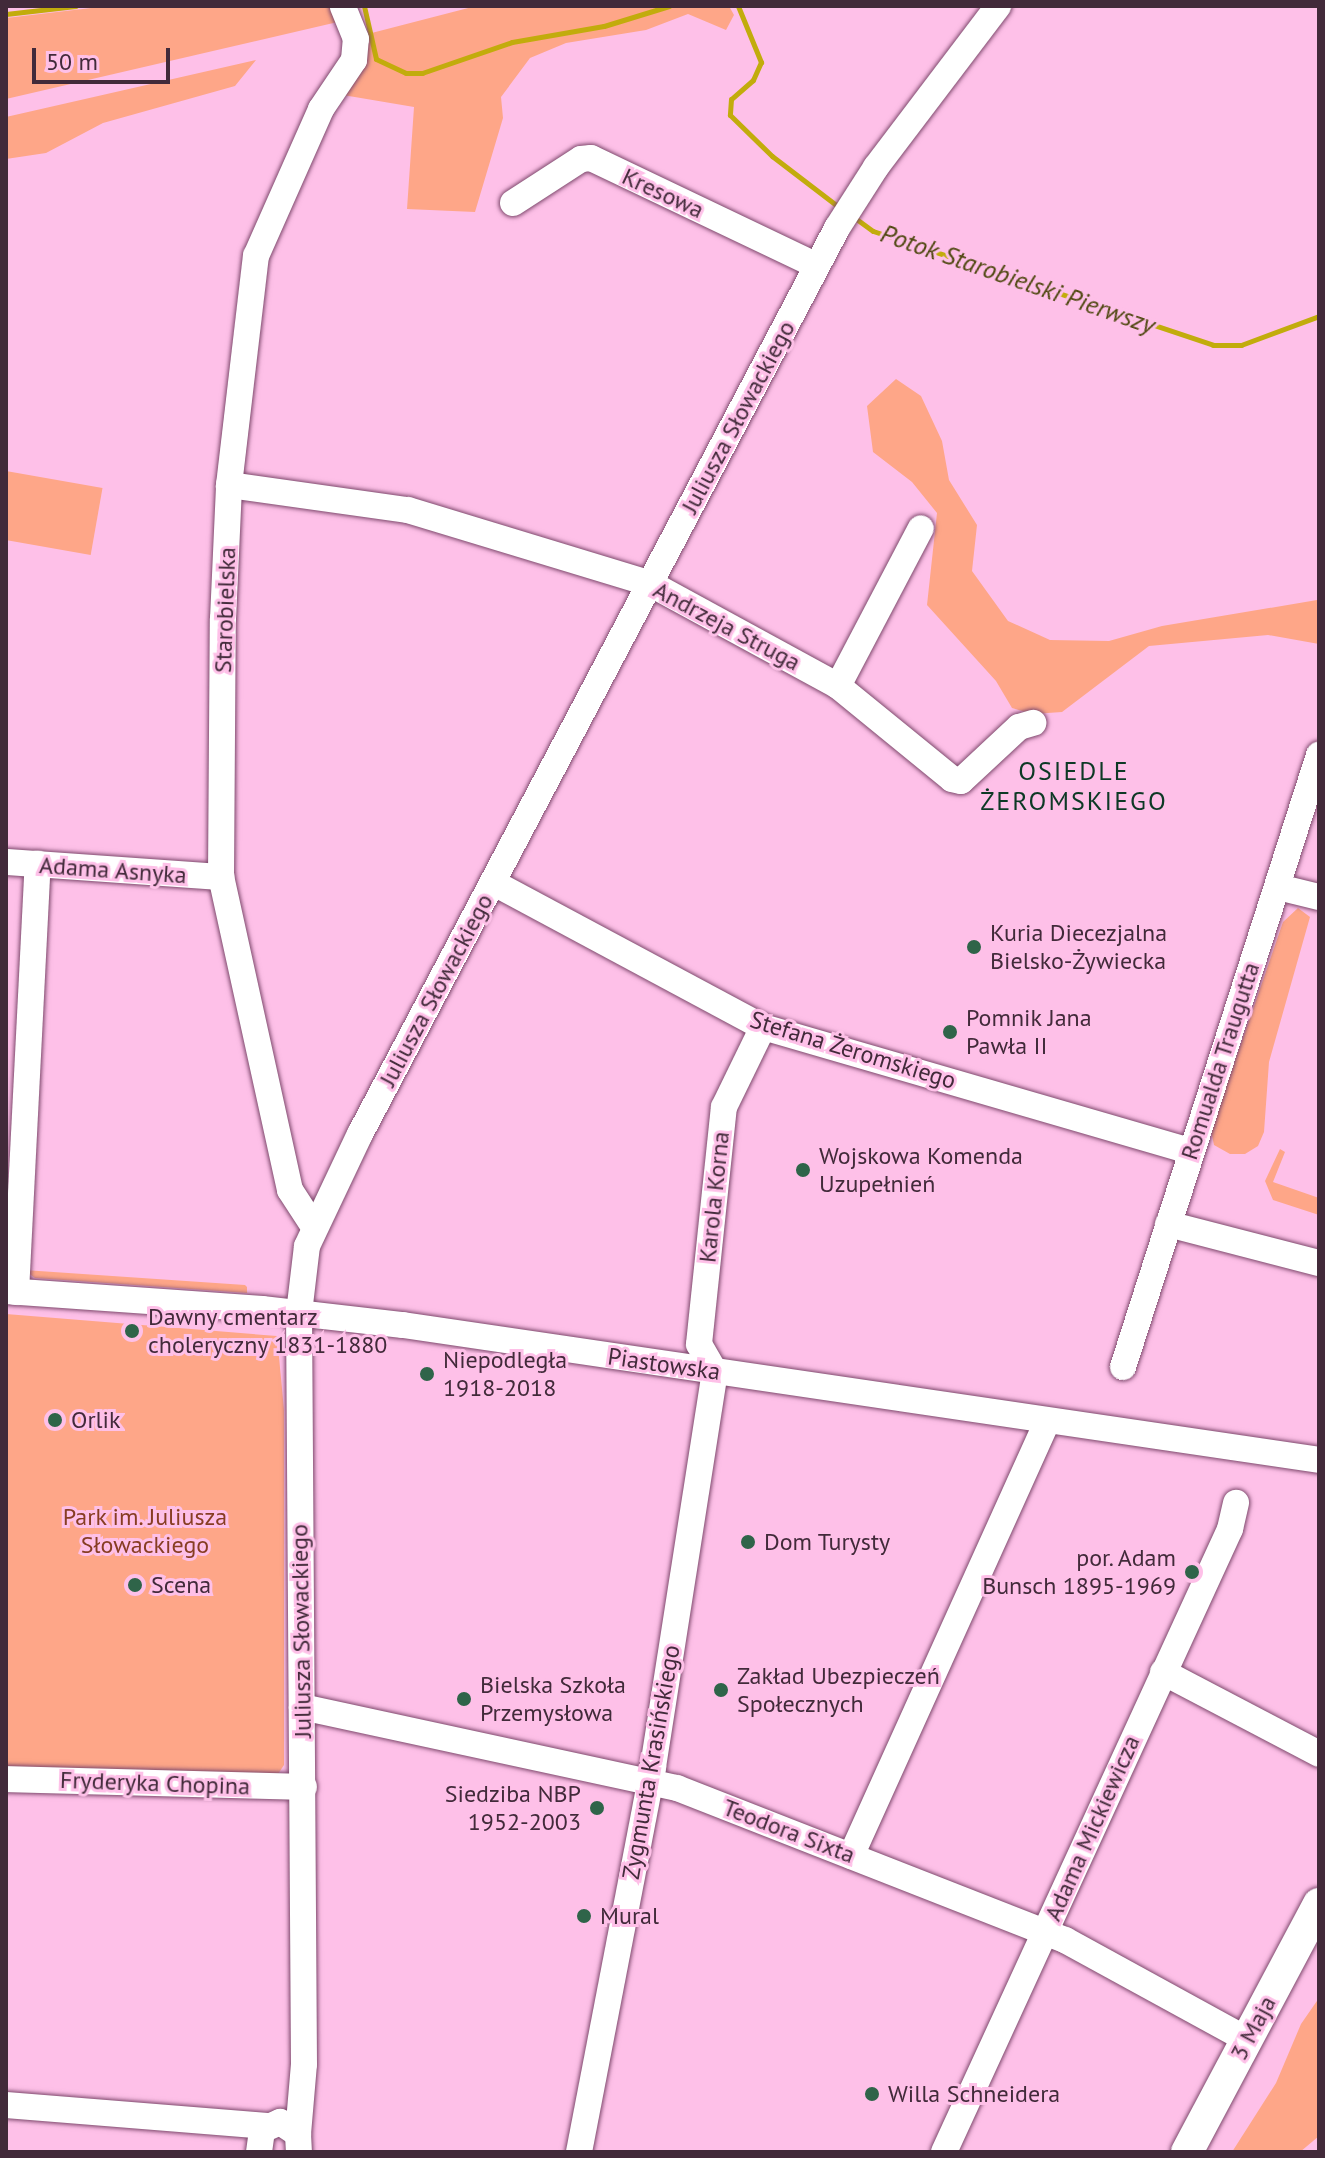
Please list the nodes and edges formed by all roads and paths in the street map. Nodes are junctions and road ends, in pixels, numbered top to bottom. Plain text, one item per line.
1 (343, 6) edge
2 (998, 6) edge
3 (513, 203) dead end
4 (817, 266) junction
5 (229, 485) junction
6 (921, 528) dead end
7 (651, 584) junction
8 (838, 686) junction
9 (1033, 723) dead end
10 (1319, 755) edge
11 (6, 862) edge
12 (38, 864) junction
13 (221, 877) junction
14 (494, 883) junction
15 (1278, 887) junction
16 (1319, 897) edge
17 (763, 1027) junction
18 (14, 1151) edge
19 (1189, 1151) junction
20 (1168, 1224) junction
21 (314, 1227) junction
22 (1319, 1263) edge
23 (11, 1292) edge
24 (299, 1313) junction
25 (1123, 1367) dead end
26 (715, 1372) junction
27 (1047, 1421) junction
28 (1319, 1460) edge
29 (1236, 1503) dead end
30 (1163, 1672) junction
31 (301, 1696) junction
32 (1319, 1754) edge
33 (6, 1779) edge
34 (650, 1780) junction
35 (304, 1787) junction
36 (851, 1856) junction
37 (1319, 1904) edge
38 (1045, 1931) junction
39 (1248, 2040) junction
40 (6, 2105) edge
41 (277, 2138) edge
42 (579, 2152) edge
43 (944, 2152) edge
44 (1187, 2152) edge

1 - 5 street, Starobielska
2 - 4 street, Juliusza Słowackiego
3 - 4 street, Kresowa
4 - 7 street, Juliusza Słowackiego
5 - 7 street, Andrzeja Struga
5 - 13 street, Starobielska
6 - 8 street
7 - 8 street, Andrzeja Struga
7 - 14 street, Juliusza Słowackiego
8 - 9 street, Andrzeja Struga
10 - 15 street, Romualda Traugutta
11 - 12 street, Adama Asnyka
12 - 13 street, Adama Asnyka
12 - 18 street
13 - 21 street, Starobielska
14 - 17 street, Stefana Żeromskiego
14 - 21 street, Juliusza Słowackiego
15 - 16 street
15 - 19 street, Romualda Traugutta
17 - 19 street, Stefana Żeromskiego
17 - 26 street, Karola Korna
18 - 23 street
19 - 20 street, Romualda Traugutta
20 - 22 street
20 - 25 street, Romualda Traugutta
21 - 24 street, Juliusza Słowackiego
23 - 24 street, Piastowska
24 - 26 street, Piastowska
24 - 31 street, Juliusza Słowackiego
26 - 27 street, Piastowska
26 - 34 street, Zygmunta Krasińskiego
27 - 28 street, Piastowska
27 - 36 street
29 - 30 street, Adama Mickiewicza
30 - 32 street
30 - 38 street, Adama Mickiewicza
31 - 34 street, Teodora Sixta
31 - 35 street, Juliusza Słowackiego
33 - 35 street, Fryderyka Chopina
34 - 36 street, Teodora Sixta
34 - 42 street, Zygmunta Krasińskiego
35 - 41 street, Juliusza Słowackiego
36 - 38 street, Teodora Sixta
37 - 39 main road, 3 Maja
38 - 39 street, Teodora Sixta
38 - 43 street, Adama Mickiewicza
39 - 44 main road, 3 Maja
40 - 41 street

